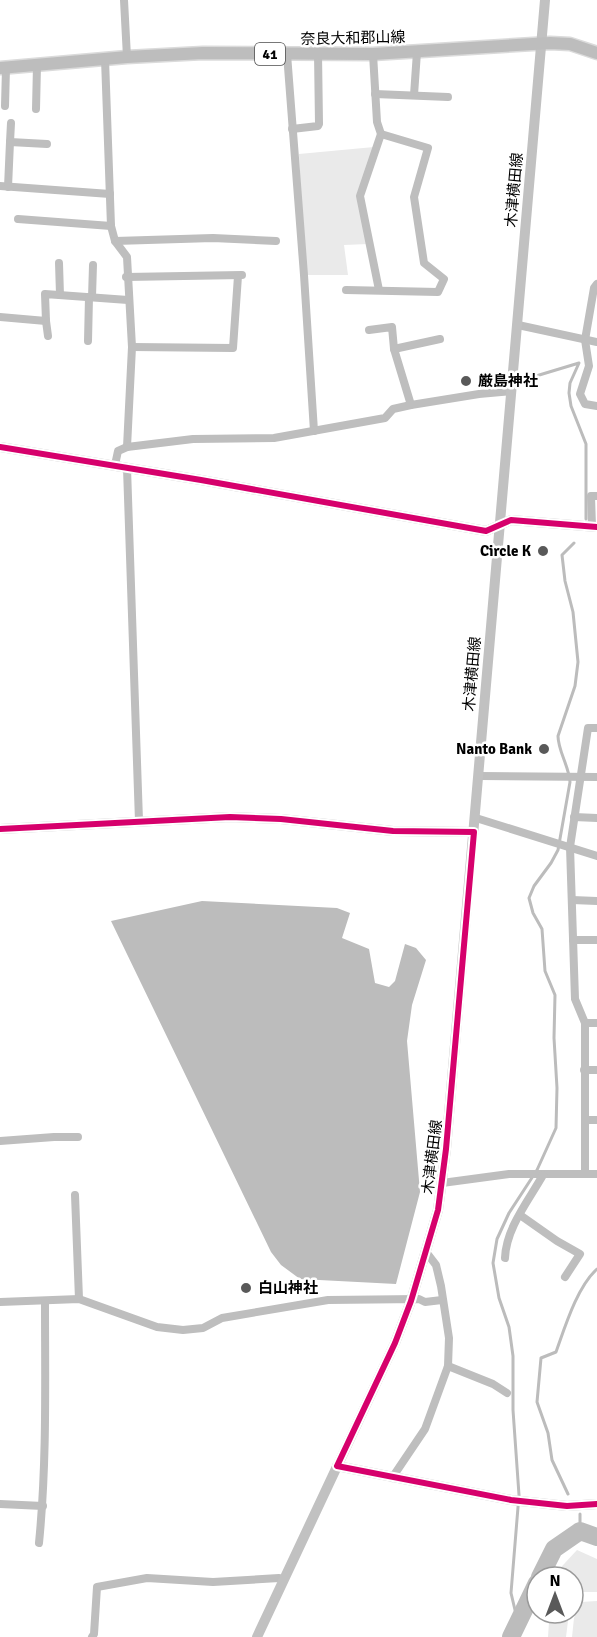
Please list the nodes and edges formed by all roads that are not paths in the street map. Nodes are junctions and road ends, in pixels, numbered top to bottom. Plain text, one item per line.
1 (124, 0) edge
2 (545, 0) edge
3 (541, 44) junction
4 (417, 52) junction
5 (597, 53) edge
6 (287, 54) junction
7 (318, 54) junction
8 (373, 54) junction
9 (127, 57) junction
10 (105, 59) junction
11 (37, 65) junction
12 (3, 68) edge
13 (375, 94) junction
14 (414, 95) junction
15 (448, 97) dead end
16 (5, 106) dead end
17 (36, 109) dead end
18 (10, 123) dead end
19 (292, 129) junction
20 (381, 134) junction
21 (10, 142) junction
22 (47, 144) dead end
23 (4, 187) edge
24 (110, 194) junction
25 (18, 219) dead end
26 (111, 226) junction
27 (115, 241) junction
28 (276, 241) dead end
29 (59, 263) dead end
30 (93, 264) dead end
31 (126, 277) junction
32 (597, 284) edge
33 (346, 290) dead end
34 (379, 290) junction
35 (60, 295) junction
36 (90, 297) junction
37 (128, 300) junction
38 (0, 317) edge
39 (46, 321) junction
40 (518, 325) junction
41 (369, 330) dead end
42 (48, 336) dead end
43 (440, 339) dead end
44 (585, 340) junction
45 (88, 341) dead end
46 (597, 342) edge
47 (132, 347) junction
48 (394, 349) junction
49 (512, 391) junction
50 (411, 405) junction
51 (597, 406) edge
52 (314, 431) junction
53 (0, 447) edge
54 (127, 447) junction
55 (115, 465) junction
56 (127, 468) junction
57 (597, 496) edge
58 (500, 526) junction
59 (594, 527) edge
60 (597, 728) edge
61 (480, 776) junction
62 (578, 777) junction
63 (597, 777) edge
64 (574, 817) junction
65 (476, 818) junction
66 (597, 818) edge
67 (139, 821) junction
68 (0, 829) edge
69 (474, 832) junction
70 (567, 847) junction
71 (597, 856) edge
72 (572, 900) junction
73 (597, 901) edge
74 (573, 940) junction
75 (597, 940) edge
76 (585, 1023) junction
77 (597, 1023) edge
78 (584, 1070) junction
79 (597, 1070) edge
80 (585, 1120) junction
81 (597, 1120) edge
82 (78, 1137) dead end
83 (0, 1141) edge
84 (585, 1174) junction
85 (597, 1174) edge
86 (542, 1175) junction
87 (442, 1183) junction
88 (75, 1195) dead end
89 (520, 1215) junction
90 (426, 1252) junction
91 (505, 1258) dead end
92 (565, 1277) dead end
93 (79, 1299) junction
94 (411, 1300) junction
95 (442, 1300) junction
96 (45, 1301) junction
97 (0, 1302) edge
98 (448, 1366) junction
99 (507, 1393) dead end
100 (338, 1466) junction
101 (392, 1478) junction
102 (0, 1504) edge
103 (597, 1504) edge
104 (43, 1506) junction
105 (39, 1542) dead end
106 (284, 1580) junction
107 (92, 1637) edge
108 (257, 1637) edge

1 - 9 street
2 - 3 main road, 木津横田線
3 - 4 main road, 奈良大和郡山線 / 41
3 - 5 main road, 奈良大和郡山線 / 41
3 - 40 main road, 木津横田線
4 - 8 main road, 奈良大和郡山線 / 41
4 - 14 street
6 - 7 main road, 奈良大和郡山線 / 41
6 - 9 main road, 奈良大和郡山線 / 41
6 - 19 street
7 - 8 main road, 奈良大和郡山線 / 41
7 - 19 street
8 - 13 street
9 - 10 main road, 奈良大和郡山線 / 41
10 - 11 main road, 奈良大和郡山線 / 41
10 - 24 street
11 - 12 main road, 奈良大和郡山線 / 41
11 - 17 street
12 - 16 street
13 - 14 street
13 - 20 street
14 - 15 street
18 - 21 street
19 - 52 street
20 - 34 street
20 - 34 street
21 - 22 street
21 - 23 street
23 - 24 street
24 - 26 street
25 - 26 street
26 - 27 street
27 - 28 street
27 - 31 street
29 - 35 street
30 - 36 street
31 - 37 street
31 - 47 street
32 - 44 street
33 - 34 street
35 - 36 street
35 - 39 street
36 - 37 street
36 - 45 street
37 - 47 street
38 - 39 street
39 - 42 street
40 - 44 street
40 - 49 main road, 木津横田線
41 - 48 street
43 - 48 street
44 - 46 street
44 - 51 street
47 - 54 street
48 - 50 street
49 - 50 street
49 - 58 main road, 木津横田線
50 - 52 street
52 - 54 street
53 - 55 main road
54 - 55 street
55 - 56 main road
56 - 58 main road
56 - 67 street
57 - 59 street
58 - 59 main road
58 - 61 main road, 木津横田線
60 - 62 street
61 - 62 street
61 - 65 main road, 木津横田線
62 - 63 street
62 - 64 street
64 - 66 street
64 - 70 street
65 - 69 main road, 木津横田線
65 - 70 street
67 - 68 main road
67 - 69 main road
69 - 87 main road, 木津横田線
70 - 71 street
70 - 72 street
72 - 73 street
72 - 74 street
74 - 75 street
74 - 76 street
76 - 77 street
76 - 78 street
78 - 79 street
78 - 80 street
80 - 81 street
80 - 84 street
82 - 83 street
84 - 85 street
84 - 86 street
86 - 87 street
86 - 89 street
87 - 90 main road, 木津横田線
88 - 93 street
89 - 91 street
89 - 92 street
90 - 94 main road, 木津横田線
90 - 95 street
93 - 94 street
93 - 96 street
94 - 95 street
94 - 100 main road, 木津横田線
95 - 98 street
96 - 97 street
96 - 104 street
98 - 99 street
98 - 101 street
100 - 101 main road
100 - 106 main road, 木津横田線
101 - 103 main road
102 - 104 street
104 - 105 street
106 - 107 street
106 - 108 main road, 木津横田線

